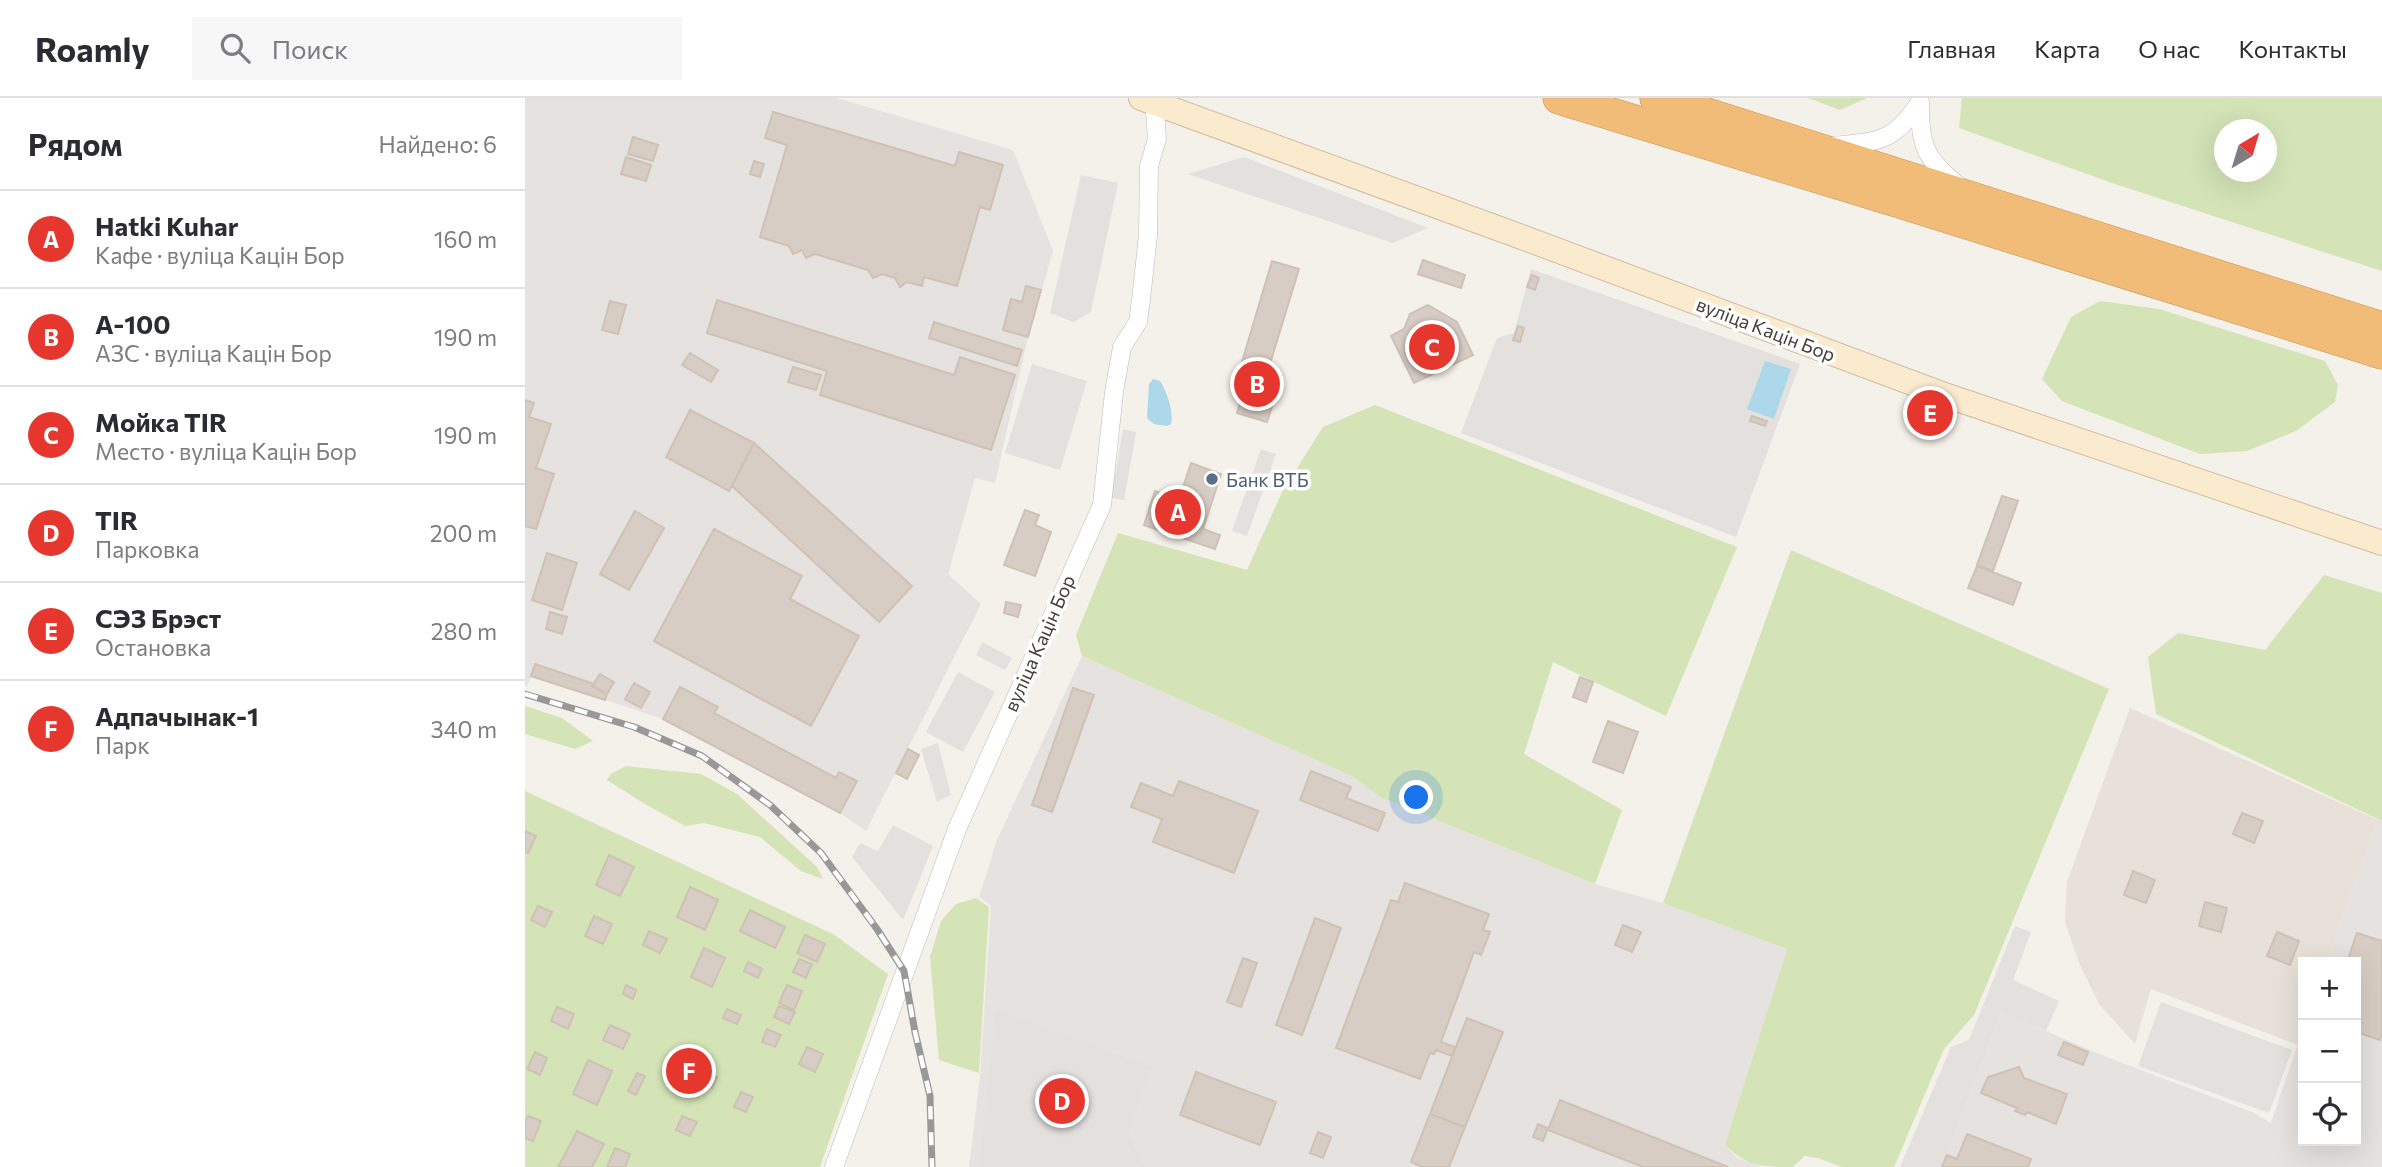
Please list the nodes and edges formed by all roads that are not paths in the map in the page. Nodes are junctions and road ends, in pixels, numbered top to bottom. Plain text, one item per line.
1 (1559, 98) edge
2 (1656, 98) edge
3 (1150, 99) edge
4 (1812, 148) junction
5 (1977, 200) junction
6 (2382, 328) edge
7 (2382, 353) edge
8 (2382, 543) edge
9 (834, 1167) edge

1 - 7 highway
2 - 4 highway
3 - 8 main road, вуліца Кацін Бор
3 - 9 street, вуліца Кацін Бор
4 - 5 highway
4 - 5 street
5 - 6 highway

